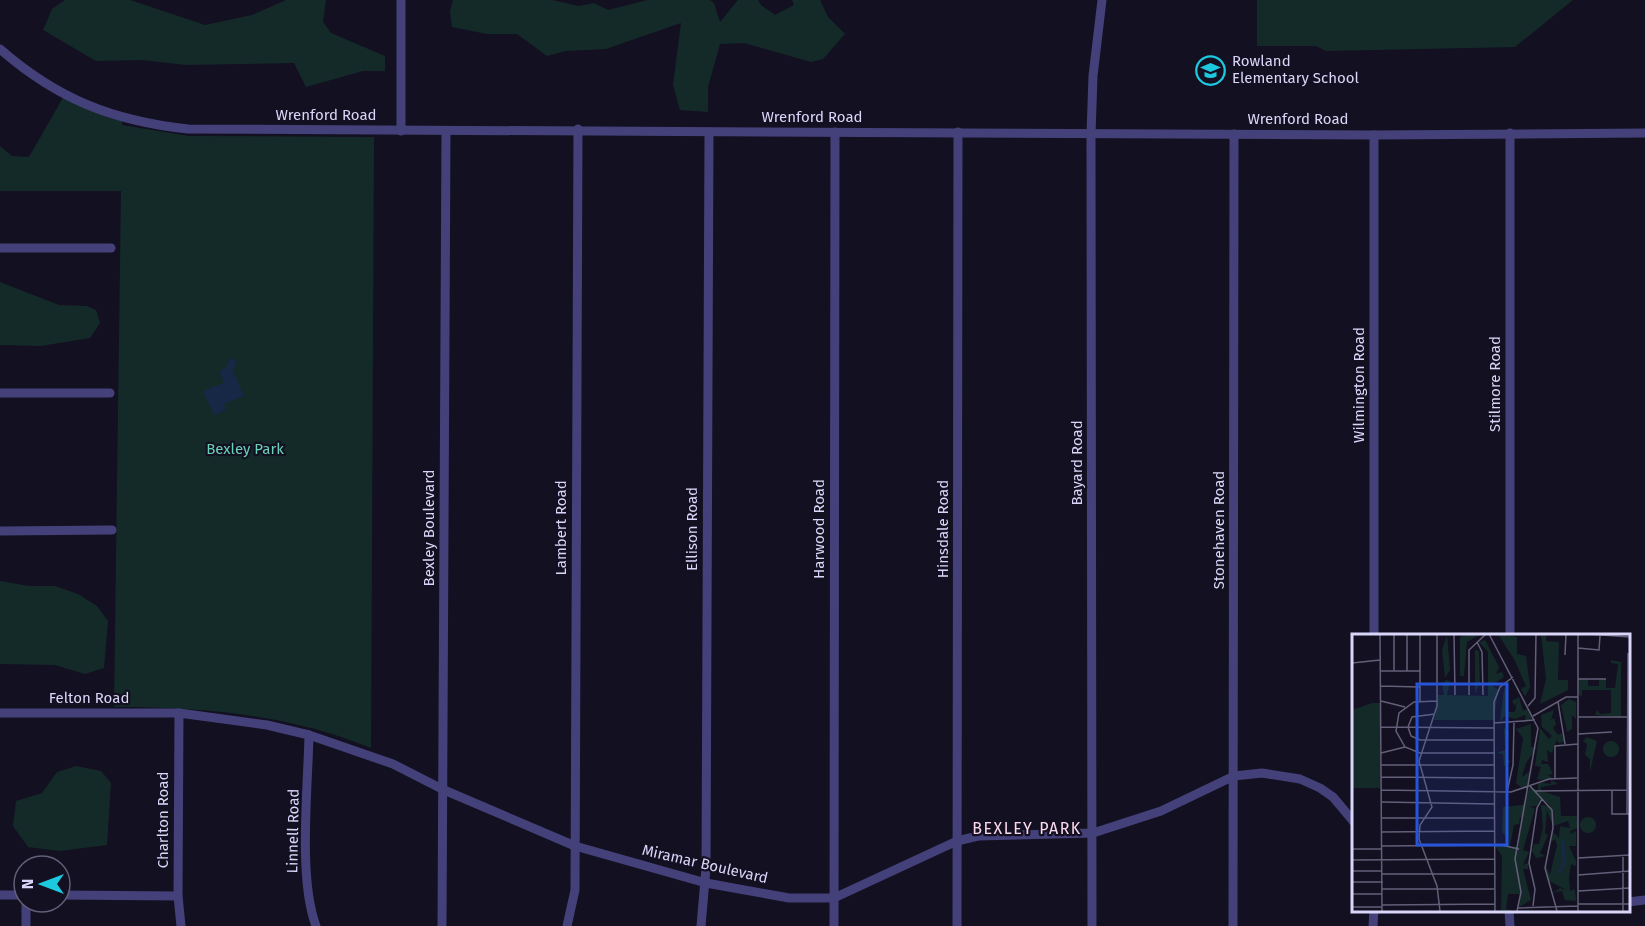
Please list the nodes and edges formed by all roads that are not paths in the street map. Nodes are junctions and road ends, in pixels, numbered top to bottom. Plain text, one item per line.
1 (401, 0) edge
2 (1092, 0) edge
3 (1102, 1) edge
4 (0, 49) edge
5 (578, 129) junction
6 (401, 131) junction
7 (446, 131) junction
8 (709, 132) junction
9 (835, 132) junction
10 (958, 132) junction
11 (1510, 133) junction
12 (1645, 133) edge
13 (1091, 134) junction
14 (1234, 134) junction
15 (1374, 135) junction
16 (0, 248) edge
17 (111, 248) dead end
18 (0, 393) edge
19 (110, 393) dead end
20 (112, 530) dead end
21 (0, 531) edge
22 (1374, 634) edge
23 (1510, 634) edge
24 (0, 713) edge
25 (179, 713) junction
26 (309, 735) junction
27 (1234, 776) junction
28 (444, 790) junction
29 (1352, 820) edge
30 (1093, 833) junction
31 (957, 841) junction
32 (575, 846) junction
33 (706, 883) junction
34 (72, 895) edge
35 (178, 896) junction
36 (834, 898) junction
37 (1645, 900) edge
38 (1630, 902) edge
39 (1374, 911) edge
40 (181, 926) edge
41 (316, 926) edge
42 (442, 926) edge
43 (567, 926) edge
44 (701, 926) edge
45 (834, 926) edge
46 (957, 926) edge
47 (1092, 926) edge
48 (1233, 926) edge
49 (1373, 926) edge

1 - 6 street
2 - 3 street
3 - 13 street, Bayard Road
4 - 6 street, Wrenford Road
5 - 7 street, Wrenford Road
5 - 8 street, Wrenford Road
5 - 32 street, Lambert Road
6 - 7 street, Wrenford Road
7 - 28 street, Bexley Boulevard
8 - 9 street, Wrenford Road
8 - 33 street, Ellison Road
9 - 10 street, Wrenford Road
9 - 36 street, Harwood Road
10 - 13 street, Wrenford Road
10 - 31 street, Hinsdale Road
11 - 12 street, Wrenford Road
11 - 15 street, Wrenford Road
11 - 23 street, Stilmore Road
13 - 14 street, Wrenford Road
13 - 30 street, Bayard Road
14 - 15 street, Wrenford Road
14 - 27 street, Stonehaven Road
15 - 22 street, Wilmington Road
16 - 17 street
18 - 19 street
20 - 21 street
24 - 25 street, Felton Road
25 - 26 street, Miramar Boulevard
25 - 35 street, Charlton Road
26 - 28 street, Miramar Boulevard
26 - 41 street, Linnell Road
27 - 29 street, Miramar Boulevard
27 - 30 street, Miramar Boulevard
27 - 48 street, Stonehaven Road
28 - 32 street, Miramar Boulevard
28 - 42 street, Bexley Boulevard
30 - 31 street, Miramar Boulevard
30 - 47 street, Bayard Road
31 - 36 street, Miramar Boulevard
31 - 46 street, Hinsdale Road
32 - 33 street, Miramar Boulevard
32 - 43 street, Lambert Road
33 - 36 street, Miramar Boulevard
33 - 44 street, Ellison Road
34 - 35 street
35 - 40 street, Charlton Road
36 - 45 street, Harwood Road
37 - 38 street
39 - 49 street

